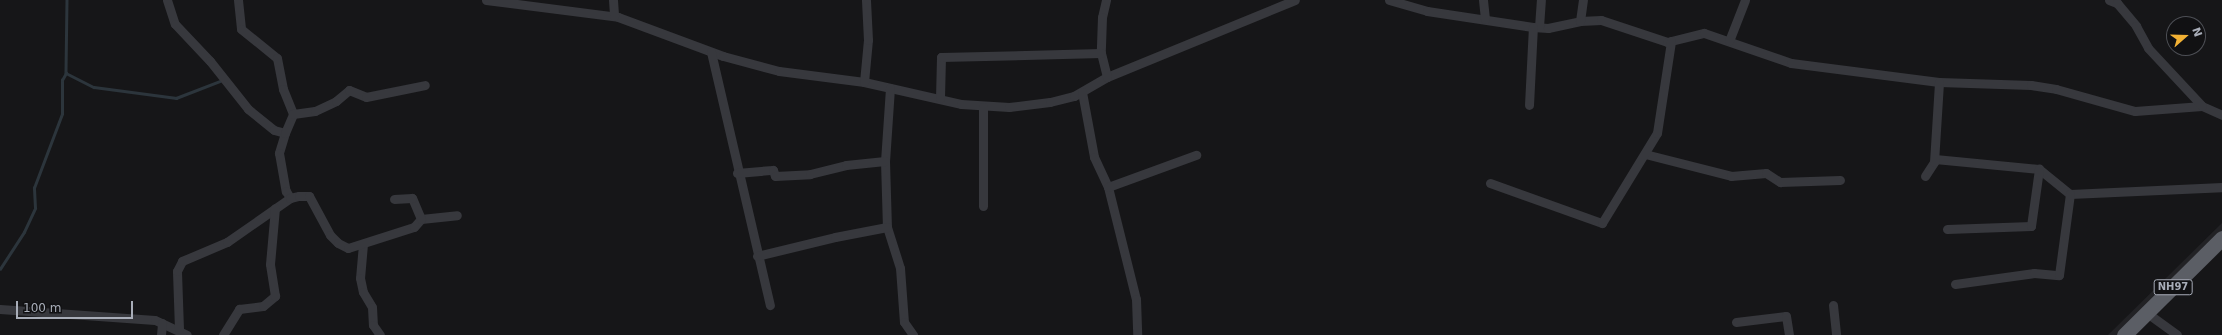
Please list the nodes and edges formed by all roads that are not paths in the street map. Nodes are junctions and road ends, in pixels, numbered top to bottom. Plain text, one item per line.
1 (167, 0) edge
2 (238, 0) edge
3 (486, 0) edge
4 (613, 0) edge
5 (866, 0) edge
6 (1106, 0) edge
7 (1295, 0) edge
8 (1390, 0) edge
9 (1483, 0) edge
10 (1541, 0) edge
11 (1583, 0) edge
12 (1745, 0) edge
13 (2109, 0) edge
14 (498, 1) edge
15 (1407, 2) edge
16 (614, 16) junction
17 (1485, 19) junction
18 (1580, 21) junction
19 (1536, 27) junction
20 (1671, 41) junction
21 (1729, 41) junction
22 (711, 52) junction
23 (1101, 53) junction
24 (1107, 78) junction
25 (864, 82) junction
26 (1939, 82) junction
27 (425, 85) dead end
28 (890, 88) junction
29 (1082, 92) junction
30 (940, 98) junction
31 (1529, 105) dead end
32 (2202, 106) junction
33 (983, 107) junction
34 (293, 114) junction
35 (2222, 115) edge
36 (285, 133) junction
37 (1645, 154) junction
38 (1196, 155) dead end
39 (1935, 159) junction
40 (885, 162) junction
41 (2039, 169) junction
42 (737, 172) junction
43 (1925, 176) dead end
44 (1840, 180) dead end
45 (1490, 183) dead end
46 (1108, 187) junction
47 (2222, 188) edge
48 (2070, 194) junction
49 (290, 198) junction
50 (394, 200) dead end
51 (983, 206) dead end
52 (275, 208) junction
53 (457, 215) dead end
54 (421, 219) junction
55 (887, 227) junction
56 (1947, 229) dead end
57 (2222, 238) edge
58 (363, 244) junction
59 (757, 256) junction
60 (1955, 284) dead end
61 (770, 305) dead end
62 (1833, 305) dead end
63 (0, 309) edge
64 (2146, 313) junction
65 (1736, 322) dead end
66 (162, 323) junction
67 (179, 329) junction
68 (160, 335) edge
69 (187, 335) edge
70 (224, 335) edge
71 (380, 335) edge
72 (913, 335) edge
73 (1137, 335) edge
74 (1789, 335) edge
75 (1836, 335) edge
76 (2124, 335) edge
77 (2177, 335) edge

1 - 36 street
2 - 34 street
3 - 14 street
4 - 16 street
5 - 25 street
6 - 23 street
7 - 24 street
8 - 15 street
9 - 17 street
10 - 19 street
11 - 18 street
12 - 21 street
13 - 32 street
14 - 16 street
15 - 17 street
16 - 22 street
17 - 19 street
18 - 19 street
18 - 20 street
19 - 31 street
20 - 21 street
20 - 37 street
21 - 26 street
22 - 25 street
22 - 42 street
23 - 24 street
23 - 30 street
24 - 29 street
25 - 28 street
26 - 32 street
26 - 39 street
27 - 34 street
28 - 30 street
28 - 40 street
29 - 33 street
29 - 46 street
30 - 33 street
32 - 35 street
33 - 51 street
34 - 36 street
36 - 49 street
37 - 44 street
37 - 45 street
38 - 46 street
39 - 41 street
39 - 43 street
40 - 42 street
40 - 55 street
41 - 48 street
41 - 56 street
42 - 59 street
46 - 73 street
47 - 48 street
48 - 60 street
49 - 52 street
49 - 58 street
50 - 54 street
52 - 67 street
52 - 70 street
53 - 54 street
54 - 58 street
55 - 59 street
55 - 72 street
57 - 64 highway, NH97
58 - 71 street
59 - 61 street
62 - 75 street
63 - 66 street
64 - 76 highway, NH97
64 - 77 street
65 - 74 street
66 - 67 street
66 - 68 street
67 - 69 street

